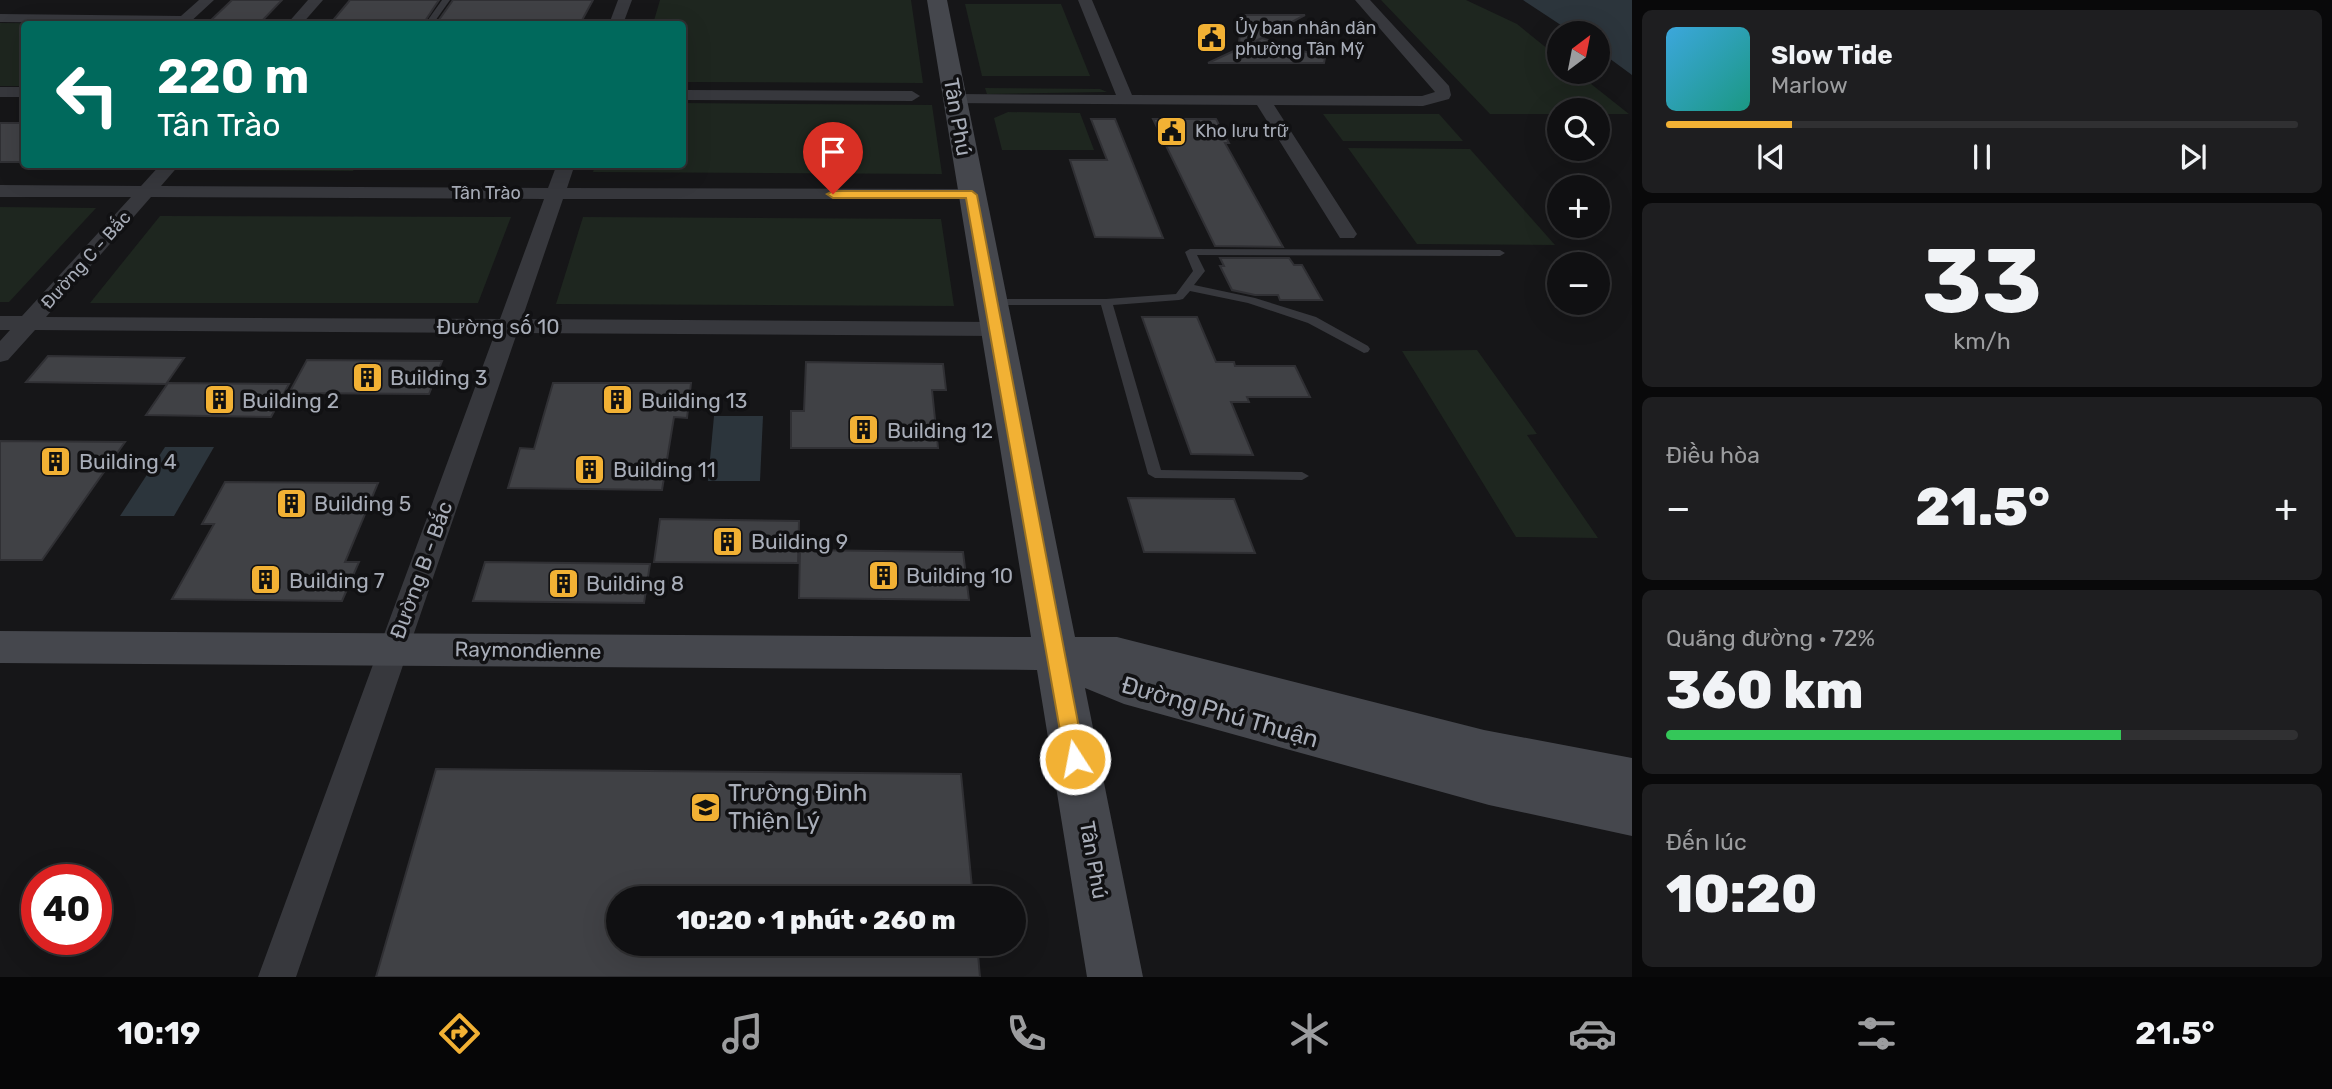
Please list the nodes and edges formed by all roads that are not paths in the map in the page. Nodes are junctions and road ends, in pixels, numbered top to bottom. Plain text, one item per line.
1 (207, 0) edge
2 (316, 0) edge
3 (446, 0) edge
4 (625, 0) edge
5 (937, 0) edge
6 (1085, 0) edge
7 (1362, 0) edge
8 (0, 18) edge
9 (137, 21) edge
10 (184, 21) edge
11 (297, 21) edge
12 (431, 21) edge
13 (617, 21) edge
14 (0, 92) edge
15 (21, 92) edge
16 (686, 94) edge
17 (912, 96) dead end
18 (955, 99) junction
19 (1126, 100) junction
20 (1263, 101) junction
21 (168, 168) edge
22 (565, 168) edge
23 (0, 191) edge
24 (148, 191) junction
25 (556, 193) junction
26 (972, 195) junction
27 (1347, 234) dead end
28 (1500, 253) dead end
29 (1186, 288) junction
30 (1106, 302) junction
31 (994, 315) junction
32 (0, 323) edge
33 (29, 323) junction
34 (510, 326) junction
35 (1364, 349) dead end
36 (0, 355) edge
37 (1302, 476) dead end
38 (0, 647) edge
39 (392, 649) junction
40 (1056, 654) junction
41 (1486, 767) junction
42 (1632, 778) edge
43 (1632, 815) edge
44 (277, 977) edge
45 (1115, 977) edge

1 - 10 street
2 - 11 street
3 - 12 lane
4 - 13 street
5 - 18 street, Tân Phú
6 - 19 street
7 - 20 street
8 - 9 street
14 - 15 street
16 - 17 street
18 - 19 street
18 - 26 street, Tân Phú
19 - 20 street
20 - 27 street
21 - 24 street, Đường C - Bắc
22 - 25 street, Đường B - Bắc
23 - 24 street, Tân Trào
24 - 25 street, Tân Trào
24 - 33 street, Đường C - Bắc
25 - 26 street, Tân Trào
25 - 34 street, Đường B - Bắc
26 - 31 street, Tân Phú
28 - 29 lane
29 - 30 lane
29 - 35 lane
30 - 31 lane
30 - 37 lane
31 - 34 street, Đường số 10
31 - 40 street, Tân Phú
32 - 33 street, Đường số 10
33 - 34 street, Đường số 10
33 - 36 street, Đường C - Bắc
34 - 39 street, Đường B - Bắc
38 - 39 street, Raymondienne
39 - 40 street, Raymondienne
39 - 44 street, Đường B - Bắc
40 - 41 street, Đường Phú Thuận
40 - 45 street, Tân Phú
41 - 42 street
41 - 43 street

